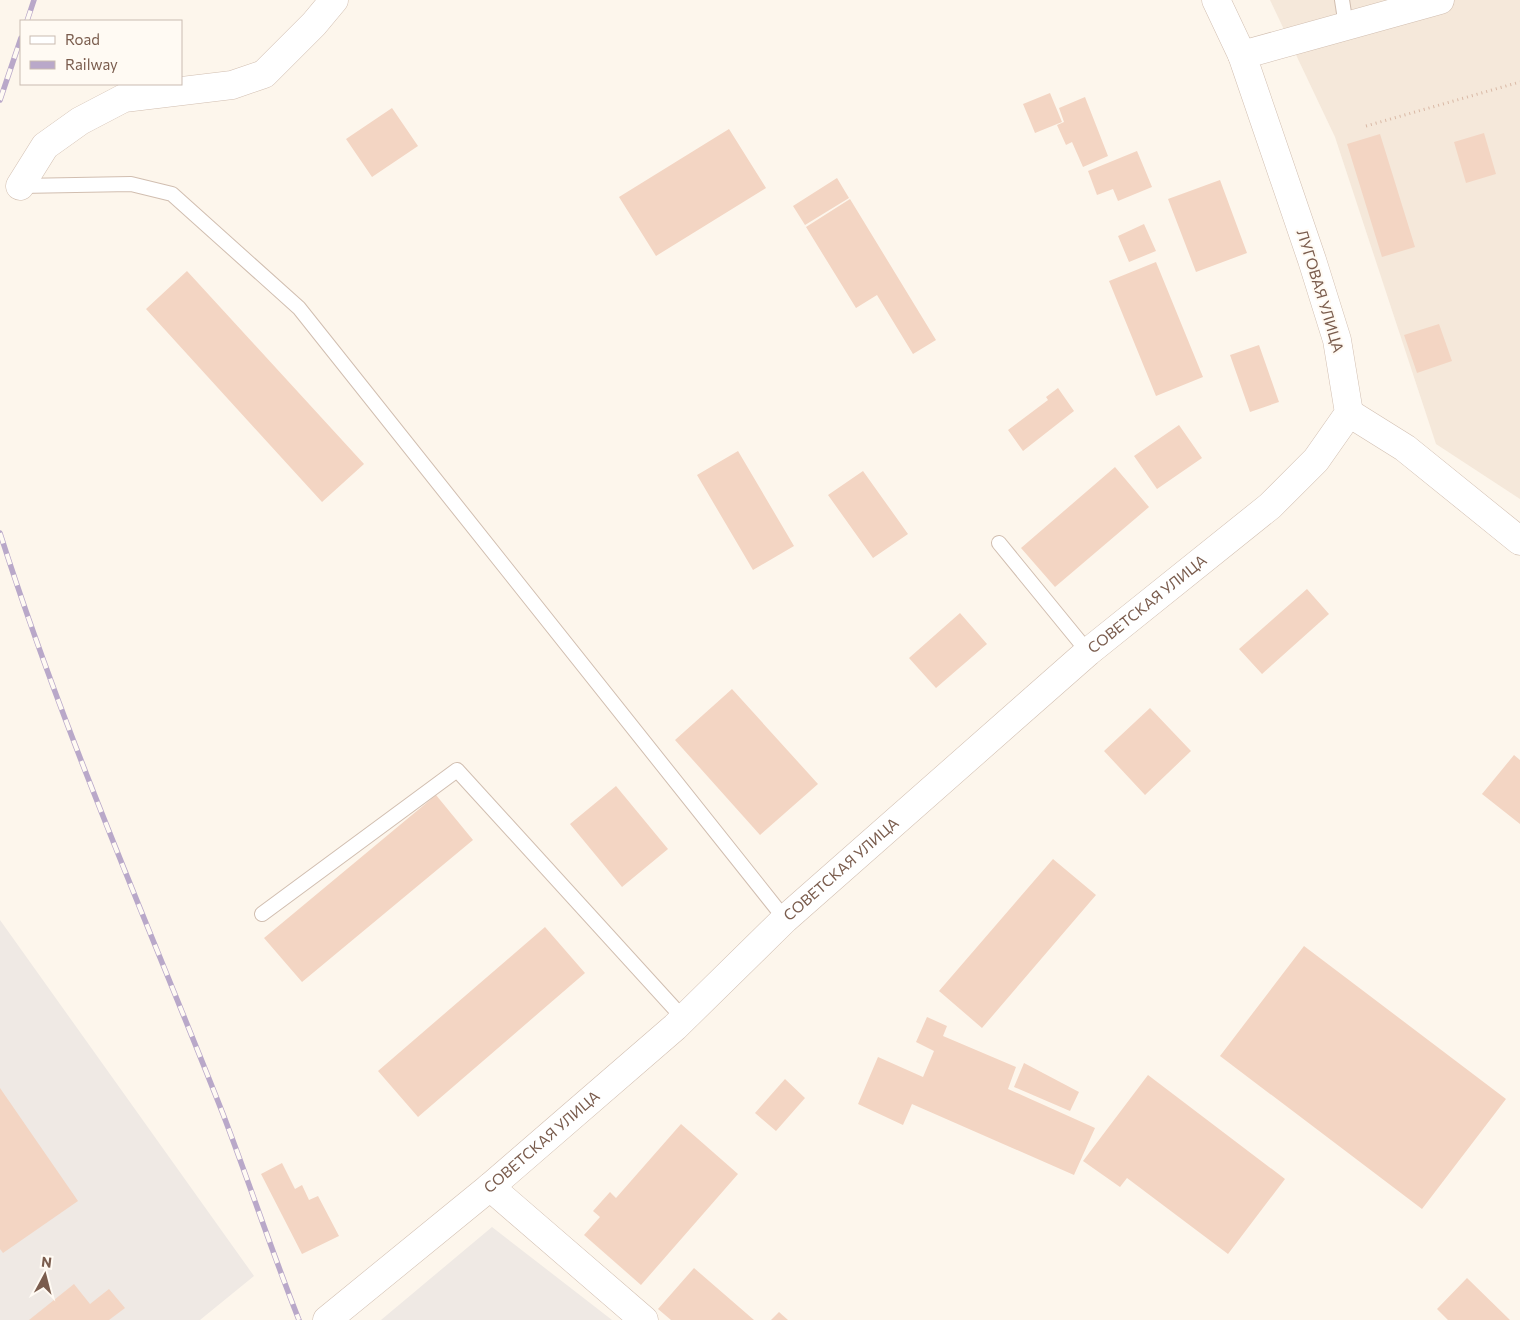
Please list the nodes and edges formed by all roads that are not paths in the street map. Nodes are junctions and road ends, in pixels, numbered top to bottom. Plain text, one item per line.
1 (334, 0) edge
2 (1216, 0) edge
3 (1440, 0) edge
4 (1344, 13) edge
5 (1242, 55) junction
6 (20, 186) joint
7 (1349, 413) junction
8 (1520, 542) edge
9 (999, 543) dead end
10 (1088, 652) junction
11 (262, 914) dead end
12 (785, 919) junction
13 (682, 1018) junction
14 (490, 1186) junction
15 (327, 1320) edge
16 (644, 1320) edge

1 - 6 street
2 - 5 street, ЛУГОВАЯ УЛИЦА
3 - 4 street
4 - 5 street
5 - 7 street, ЛУГОВАЯ УЛИЦА
6 - 12 lane
7 - 8 street
7 - 10 street, СОВЕТСКАЯ УЛИЦА
9 - 10 lane
10 - 12 street, СОВЕТСКАЯ УЛИЦА
11 - 13 lane
12 - 13 street, СОВЕТСКАЯ УЛИЦА
13 - 14 street, СОВЕТСКАЯ УЛИЦА
14 - 15 street, СОВЕТСКАЯ УЛИЦА
14 - 16 street

